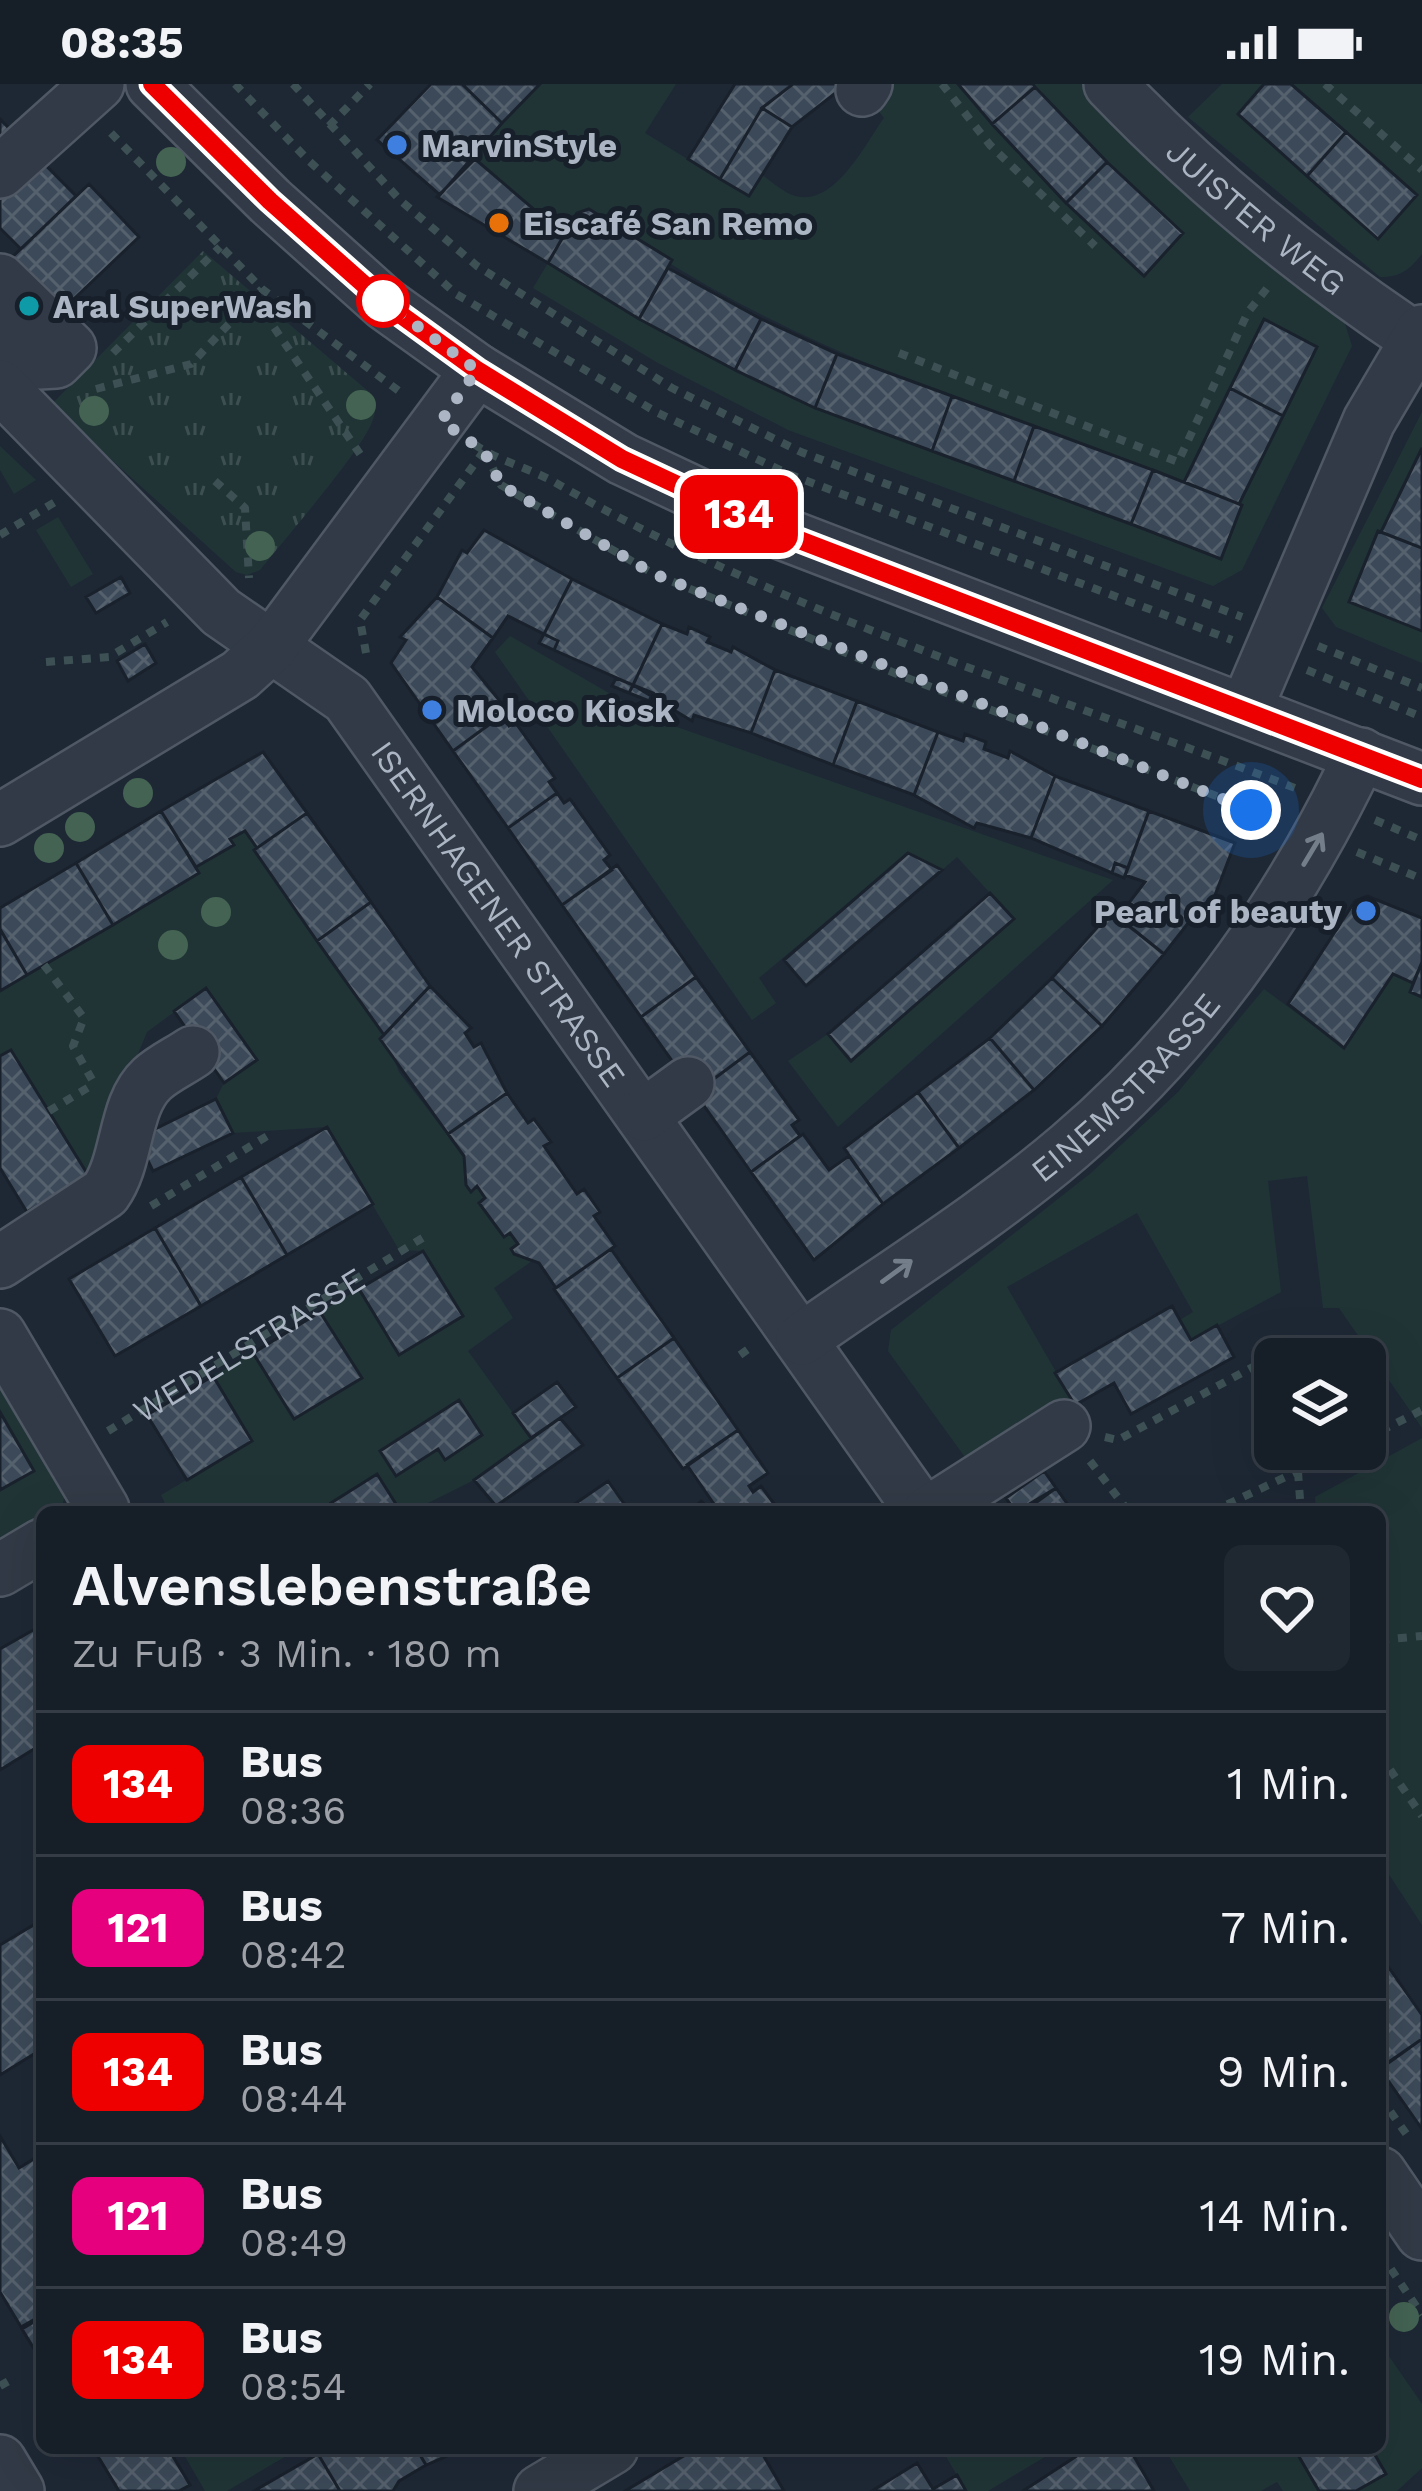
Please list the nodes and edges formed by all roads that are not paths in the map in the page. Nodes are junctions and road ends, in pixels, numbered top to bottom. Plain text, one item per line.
1 (152, 84) edge
2 (1110, 84) edge
3 (89, 92) edge
4 (0, 172) edge
5 (0, 280) edge
6 (0, 325) edge
7 (1419, 335) edge
8 (477, 370) junction
9 (0, 386) edge
10 (272, 646) junction
11 (1246, 709) junction
12 (1361, 754) junction
13 (1422, 779) edge
14 (0, 820) edge
15 (193, 1052) dead end
16 (688, 1083) dead end
17 (644, 1114) junction
18 (0, 1262) edge
19 (0, 1335) edge
20 (802, 1339) junction
21 (1064, 1426) road end
22 (99, 1506) edge
23 (922, 1506) edge
24 (936, 1506) edge
25 (36, 1549) edge
26 (0, 1570) edge
27 (1396, 2157) edge
28 (1422, 2234) edge
29 (601, 2454) edge
30 (0, 2461) edge
31 (18, 2491) edge
32 (539, 2491) edge

1 - 8 street
2 - 7 street, JUISTER WEG
3 - 4 street
5 - 6 street
7 - 11 street
8 - 10 street
8 - 11 street
9 - 10 street, ISERNHAGENER STRASSE
10 - 14 street
10 - 17 street, ISERNHAGENER STRASSE
11 - 12 street
12 - 13 street
20 -> 12 street, EINEMSTRASSE
15 - 18 street
16 - 17 street
17 - 20 street, ISERNHAGENER STRASSE
19 - 22 street
20 - 23 street, ISERNHAGENER STRASSE
21 - 24 street
25 - 26 street
27 - 28 street
29 - 32 street
30 - 31 street

